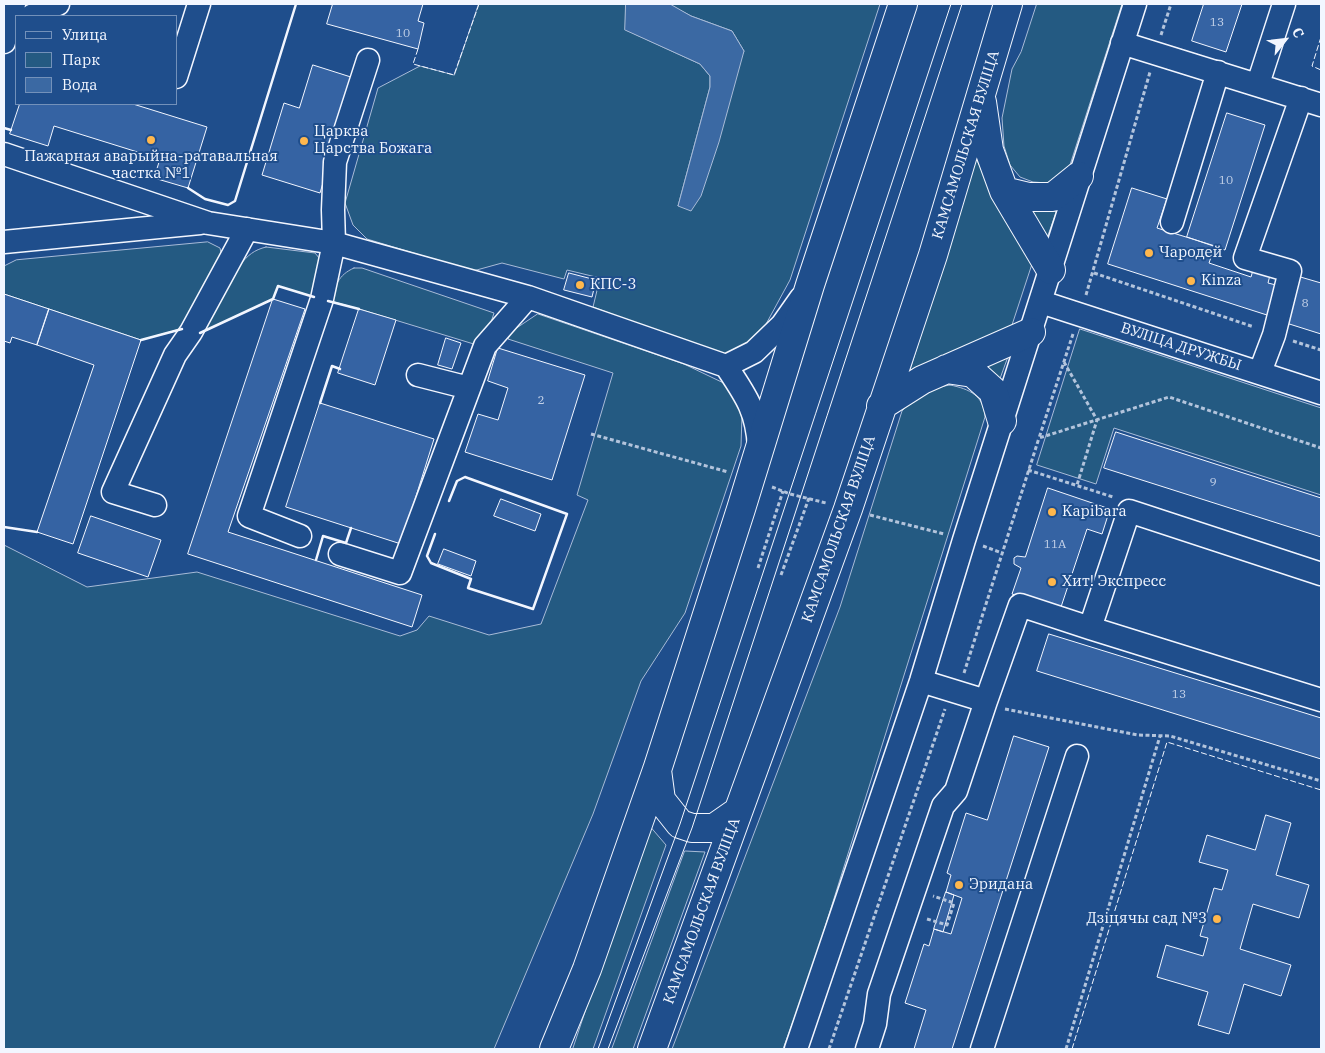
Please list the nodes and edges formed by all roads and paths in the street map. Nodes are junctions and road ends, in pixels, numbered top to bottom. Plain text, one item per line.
1 (14, 4) edge
2 (58, 4) edge
3 (199, 4) edge
4 (903, 4) edge
5 (1008, 4) edge
6 (1135, 4) edge
7 (1171, 4) edge
8 (1284, 4) edge
9 (33, 15) edge
10 (10, 35) edge
11 (1122, 43) junction
12 (1155, 53) junction
13 (368, 60) dead end
14 (178, 71) edge
15 (1218, 72) junction
16 (1258, 84) junction
17 (981, 93) junction
18 (1311, 102) edge
19 (4, 154) edge
20 (1079, 176) junction
21 (1004, 191) junction
22 (1172, 222) dead end
23 (208, 223) junction
24 (247, 229) junction
25 (4, 242) edge
26 (334, 243) junction
27 (1051, 270) junction
28 (1094, 273) junction
29 (810, 285) junction
30 (528, 298) junction
31 (1041, 302) junction
32 (1080, 315) junction
33 (1031, 332) junction
34 (1274, 334) junction
35 (1321, 350) edge
36 (1064, 362) junction
37 (726, 366) junction
38 (946, 369) junction
39 (1260, 372) junction
40 (418, 375) dead end
41 (469, 388) junction
42 (1321, 393) edge
43 (881, 406) junction
44 (1096, 420) junction
45 (1002, 421) junction
46 (591, 434) dead end
47 (1039, 438) junction
48 (1321, 448) edge
49 (759, 451) junction
50 (1028, 470) junction
51 (750, 479) junction
52 (1077, 485) junction
53 (783, 491) junction
54 (809, 498) junction
55 (155, 505) dead end
56 (848, 509) junction
57 (1129, 511) junction
58 (300, 536) dead end
59 (964, 540) junction
60 (1002, 552) junction
61 (340, 554) dead end
62 (758, 568) dead end
63 (1321, 574) edge
64 (782, 575) dead end
65 (1090, 628) junction
66 (921, 681) junction
67 (958, 692) junction
68 (1321, 700) edge
69 (986, 701) junction
70 (1160, 736) junction
71 (1077, 756) dead end
72 (656, 770) junction
73 (1321, 781) edge
74 (737, 812) junction
75 (943, 899) dead end
76 (936, 922) dead end
77 (554, 1049) edge
78 (652, 1049) edge
79 (796, 1049) edge
80 (830, 1049) edge
81 (867, 1049) edge
82 (982, 1049) edge
83 (1066, 1049) edge

1 - 10 street
2 - 9 street
3 - 14 street
4 - 29 main road
5 - 17 main road, КАМСАМОЛЬСКАЯ ВУЛІЦА
6 - 11 street
7 - 12 path
8 - 16 street
11 - 12 street
11 - 20 street
12 - 15 street
12 - 28 path
13 - 26 street
15 - 16 street
15 - 22 street
16 - 18 street
17 - 21 main road
17 - 43 main road, КАМСАМОЛЬСКАЯ ВУЛІЦА
18 - 34 street
19 - 23 street
20 - 21 main road
20 - 27 street
21 - 27 main road
23 - 24 street
23 - 25 street
24 - 26 street
24 - 55 street
26 - 30 street
26 - 58 street
27 - 31 street
28 - 32 path
28 - 34 path
29 - 37 street
29 - 49 main road
30 - 37 street
30 - 41 street
31 - 32 street, ВУЛІЦА ДРУЖБЫ
31 - 33 street
32 - 36 path
32 - 39 street, ВУЛІЦА ДРУЖБЫ
33 - 38 main road
33 - 45 street
34 - 35 path
34 - 39 street
36 - 44 path
36 - 47 path
37 - 49 street
38 - 43 main road
38 - 45 main road
39 - 42 street, ВУЛІЦА ДРУЖБЫ
40 - 41 street
41 - 61 street
43 - 56 main road, КАМСАМОЛЬСКАЯ ВУЛІЦА
44 - 47 path
44 - 48 path
44 - 52 path
45 - 59 street
46 - 51 path
47 - 50 path
49 - 51 main road
50 - 52 path
50 - 60 path
51 - 53 path
51 - 72 main road
52 - 57 path
53 - 54 path
53 - 62 path
54 - 56 path
54 - 64 path
56 - 59 path
56 - 74 main road, КАМСАМОЛЬСКАЯ ВУЛІЦА
57 - 63 street
57 - 65 street
59 - 60 path
59 - 66 street
60 - 67 path
65 - 68 street
65 - 69 street
66 - 67 street
66 - 79 street
67 - 69 street
67 - 80 path
69 - 70 path
69 - 81 street
70 - 73 path
70 - 83 path
71 - 82 street
72 - 74 main road
72 - 77 main road
74 - 78 main road, КАМСАМОЛЬСКАЯ ВУЛІЦА
75 - 76 path

